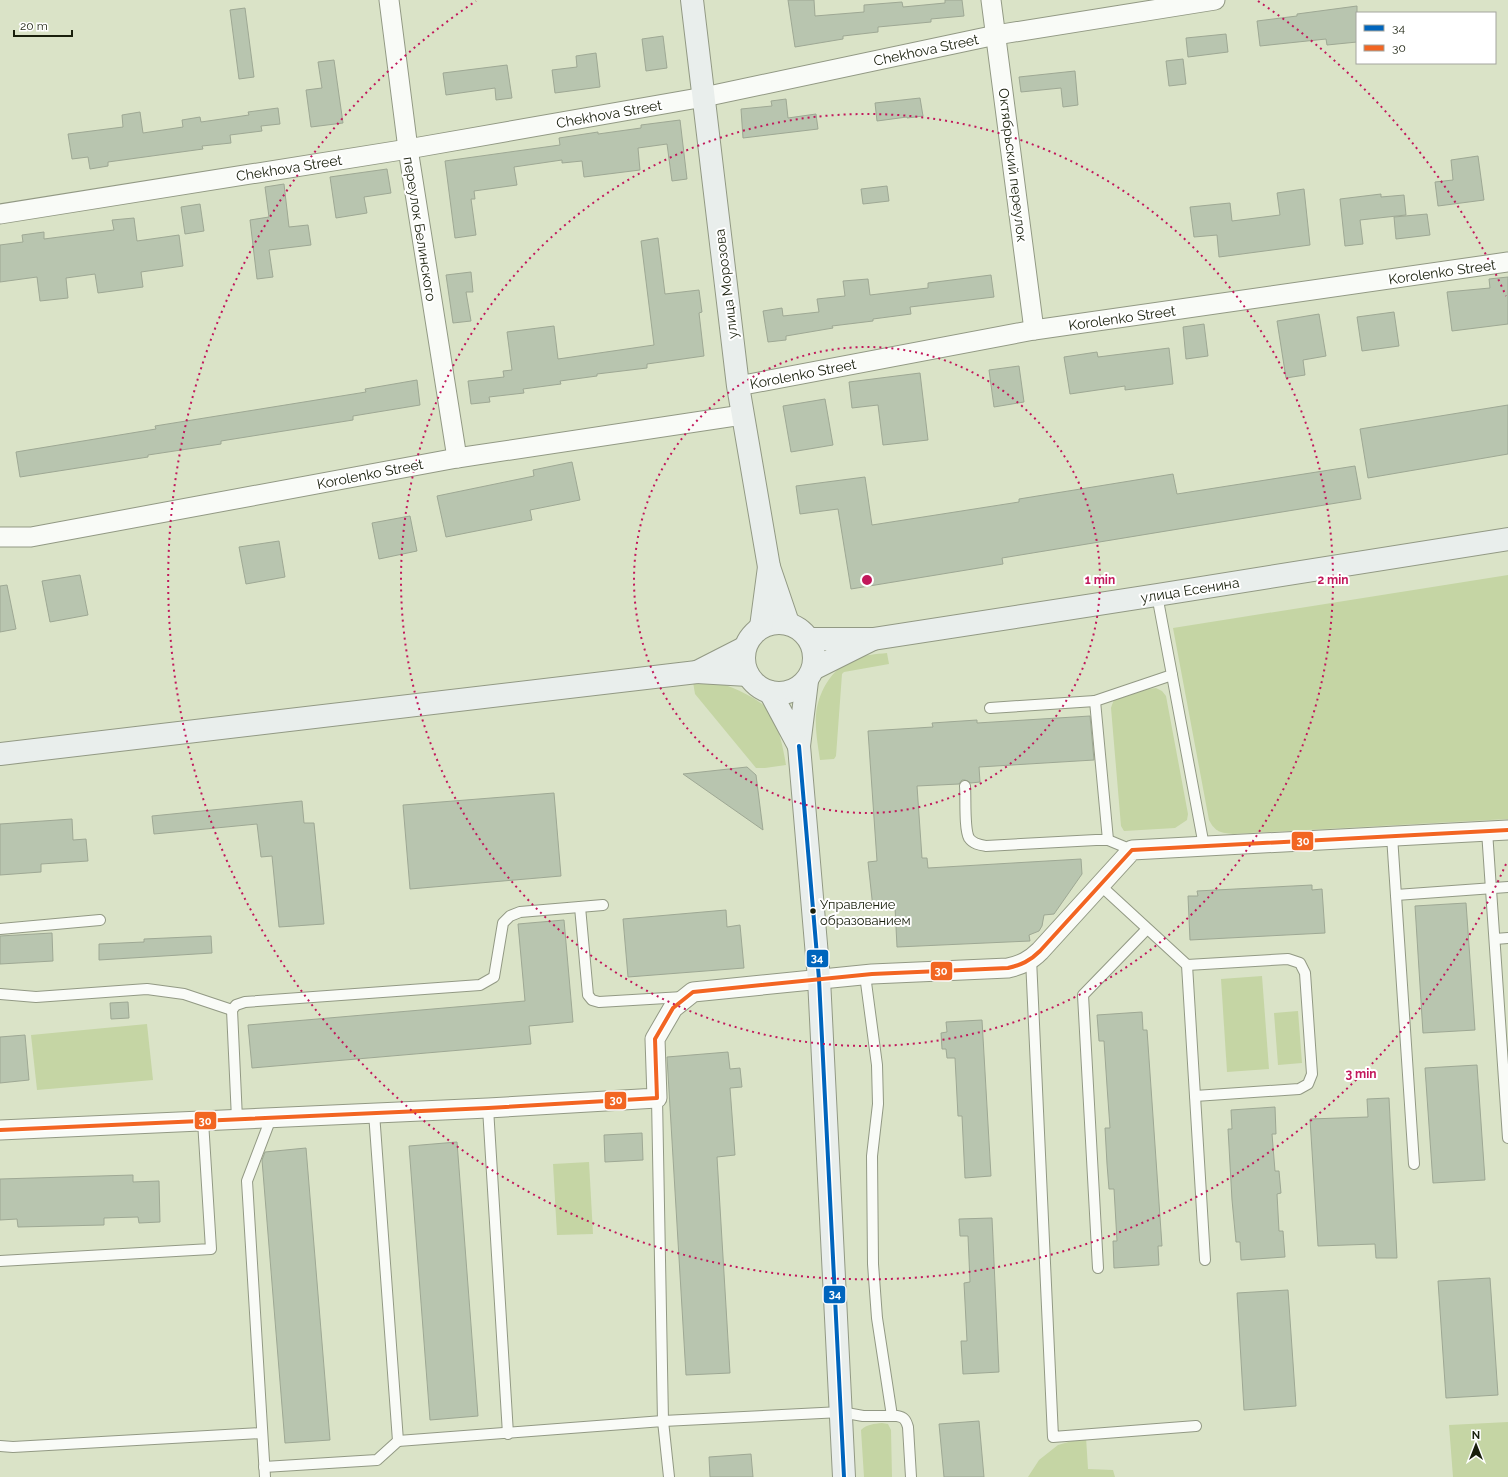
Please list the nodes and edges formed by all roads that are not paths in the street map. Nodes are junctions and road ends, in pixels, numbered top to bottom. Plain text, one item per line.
1 (389, 0) edge
2 (692, 0) edge
3 (991, 0) edge
4 (1215, 0) edge
5 (996, 35) junction
6 (704, 97) junction
7 (408, 149) junction
8 (0, 214) edge
9 (1508, 262) edge
10 (1034, 330) junction
11 (738, 386) junction
12 (742, 415) junction
13 (456, 458) junction
14 (0, 537) edge
15 (1508, 539) edge
16 (769, 567) junction
17 (1157, 595) junction
18 (788, 623) junction
19 (761, 627) junction
20 (810, 639) junction
21 (873, 639) junction
22 (744, 648) junction
23 (697, 672) junction
24 (748, 675) junction
25 (810, 675) junction
26 (1172, 675) junction
27 (770, 692) junction
28 (1095, 700) junction
29 (990, 708) dead end
30 (799, 746) junction
31 (0, 754) edge
32 (965, 786) dead end
33 (1508, 830) edge
34 (1487, 831) junction
35 (1392, 836) junction
36 (1108, 840) junction
37 (1204, 846) junction
38 (1132, 850) junction
39 (1100, 885) junction
40 (1508, 887) edge
41 (1491, 888) junction
42 (1396, 895) junction
43 (603, 905) dead end
44 (580, 907) junction
45 (100, 920) dead end
46 (0, 929) edge
47 (1147, 929) junction
48 (1508, 938) edge
49 (1494, 939) junction
50 (1031, 959) junction
51 (1187, 965) junction
52 (865, 975) junction
53 (819, 979) junction
54 (0, 994) edge
55 (687, 997) junction
56 (232, 1010) junction
57 (1195, 1096) junction
58 (657, 1098) junction
59 (488, 1108) junction
60 (374, 1114) junction
61 (270, 1118) junction
62 (237, 1119) junction
63 (203, 1121) junction
64 (0, 1130) edge
65 (1508, 1138) edge
66 (1414, 1164) dead end
67 (1205, 1260) dead end
68 (0, 1261) edge
69 (1098, 1268) dead end
70 (841, 1412) junction
71 (892, 1416) junction
72 (663, 1421) junction
73 (1196, 1426) dead end
74 (262, 1433) junction
75 (508, 1434) junction
76 (398, 1441) junction
77 (0, 1446) edge
78 (265, 1472) edge
79 (669, 1477) edge
80 (844, 1477) edge
81 (911, 1477) edge

1 - 7 street, переулок Белинского
2 - 6 street, улица Морозова
3 - 5 street, Октябрьский переулок
4 - 5 street, Chekhova Street
5 - 6 street, Chekhova Street
5 - 10 street, Октябрьский переулок
6 - 7 street, Chekhova Street
6 - 11 street, улица Морозова
7 - 8 street, Chekhova Street
7 - 13 street, переулок Белинского
9 - 10 street, Korolenko Street
10 - 11 street, Korolenko Street
11 - 12 street, улица Морозова
12 - 13 street, Korolenko Street
12 - 16 street, улица Морозова
13 - 14 street, Korolenko Street
15 - 17 street, улица Есенина
16 - 18 street
16 - 19 street
17 - 21 street, улица Есенина
17 - 26 lane
18 - 19 street
18 - 20 street
19 - 22 street
20 - 21 street
20 - 25 street
21 - 25 street
22 - 23 street
22 - 24 street
23 - 24 street
23 - 31 street
24 - 27 street
25 - 27 street
25 - 30 street
26 - 28 lane
26 - 37 lane
27 - 30 street
28 - 29 lane
28 - 36 lane
30 - 53 street
32 - 36 lane
33 - 34 street
34 - 35 street
34 - 41 lane
35 - 37 street
35 - 42 lane
36 - 38 lane
37 - 38 street
38 - 39 street
39 - 47 lane
39 - 50 street
40 - 41 lane
41 - 42 lane
41 - 49 lane
42 - 66 lane
43 - 44 lane
44 - 55 lane
44 - 56 lane
45 - 46 lane
47 - 51 lane
47 - 69 lane
48 - 49 lane
49 - 65 lane
50 - 52 street
50 - 73 lane
51 - 57 lane
51 - 57 lane
52 - 53 street
52 - 71 lane
53 - 55 street
53 - 70 street
54 - 56 lane
55 - 58 street
56 - 62 lane
57 - 67 lane
58 - 59 street
58 - 72 lane
59 - 60 street
59 - 75 lane
60 - 61 street
60 - 76 lane
61 - 62 street
61 - 74 lane
62 - 63 street
63 - 64 street
63 - 68 lane
70 - 71 lane
70 - 72 lane
70 - 80 street
71 - 81 lane
72 - 75 lane
72 - 79 lane
74 - 77 lane
74 - 78 lane
75 - 76 lane
76 - 78 lane

